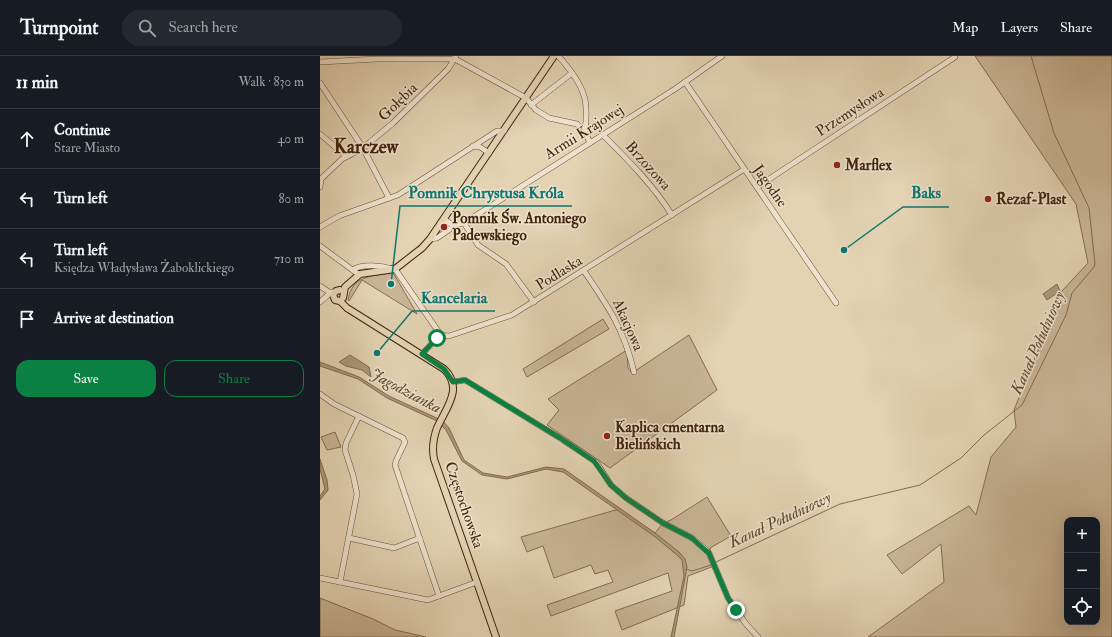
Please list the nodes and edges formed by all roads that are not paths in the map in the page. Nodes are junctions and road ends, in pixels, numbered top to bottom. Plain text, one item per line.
1 (554, 56) edge
2 (558, 56) edge
3 (722, 56) edge
4 (955, 57) edge
5 (456, 58) edge
6 (320, 62) edge
7 (572, 73) junction
8 (685, 82) junction
9 (320, 83) edge
10 (526, 98) junction
11 (531, 105) junction
12 (587, 117) junction
13 (578, 124) junction
14 (504, 131) junction
15 (585, 132) junction
16 (320, 134) edge
17 (602, 135) junction
18 (590, 143) junction
19 (473, 146) junction
20 (363, 148) junction
21 (489, 153) junction
22 (346, 156) junction
23 (744, 170) junction
24 (321, 179) edge
25 (320, 187) edge
26 (757, 188) junction
27 (389, 198) junction
28 (672, 215) junction
29 (444, 219) junction
30 (464, 223) junction
31 (320, 227) edge
32 (450, 229) dead end
33 (430, 239) junction
34 (320, 246) edge
35 (394, 269) junction
36 (584, 271) junction
37 (356, 272) junction
38 (320, 286) edge
39 (320, 290) edge
40 (338, 295) junction
41 (320, 302) edge
42 (534, 302) junction
43 (836, 303) dead end
44 (438, 335) junction
45 (422, 354) junction
46 (634, 372) dead end
47 (453, 382) junction
48 (320, 394) edge
49 (359, 416) junction
50 (349, 538) junction
51 (420, 538) junction
52 (320, 578) edge
53 (340, 582) junction
54 (477, 582) junction
55 (439, 596) junction
56 (496, 637) edge
57 (758, 637) edge

1 - 10 main road
2 - 7 street
3 - 8 street, Armii Krajowej
4 - 26 street, Przemysłowa
5 - 6 street
5 - 10 street
5 - 20 street, Gołębia
7 - 11 street
7 - 12 street
8 - 17 street, Armii Krajowej
8 - 23 street, Jagodne
9 - 20 street
10 - 11 street
10 - 14 main road
11 - 13 street
12 - 13 street
12 - 15 street
13 - 15 street
14 - 19 street
14 - 21 main road
15 - 18 street
16 - 22 street
17 - 18 street, Armii Krajowej
17 - 28 street, Brzozowa
18 - 30 street, Armii Krajowej
19 - 21 street
19 - 27 street
20 - 22 street, Gołębia
20 - 27 street
21 - 29 main road
22 - 24 street, Gołębia
23 - 26 street, Jagodne
23 - 28 street, Podlaska
24 - 25 street, Gołębia
26 - 43 street, Jagodne
27 - 31 street
28 - 36 street, Podlaska
29 - 30 street, Armii Krajowej
29 - 33 main road
30 - 42 street
32 - 33 street
33 - 35 main road
34 - 37 street
35 - 37 main road
35 - 44 street
36 - 42 street, Podlaska
36 - 46 street, Akacjowa
37 - 40 main road
38 - 40 street
39 - 40 street
40 - 41 street
40 - 45 main road
42 - 44 street, Podlaska
44 - 45 street
45 - 47 main road
47 - 54 main road, Częstochowska
47 - 57 street
48 - 49 street
49 - 50 street
49 - 51 street
50 - 51 street
50 - 53 street
51 - 55 street
52 - 53 street
53 - 55 street
54 - 55 street
54 - 56 main road, Częstochowska

